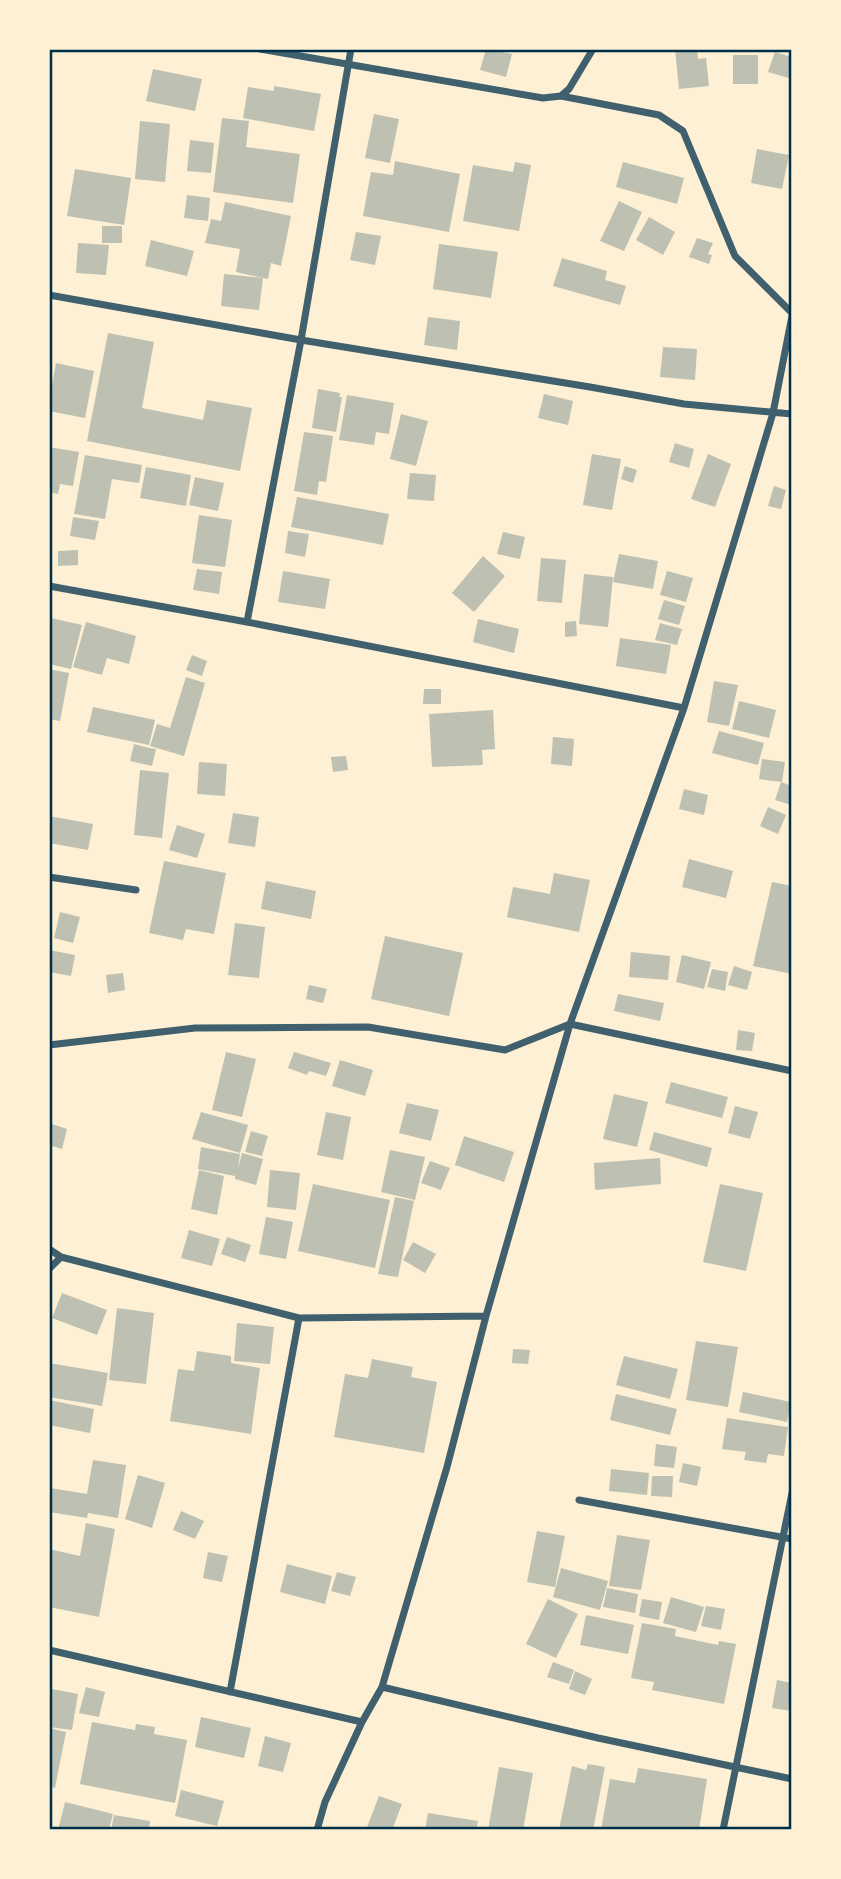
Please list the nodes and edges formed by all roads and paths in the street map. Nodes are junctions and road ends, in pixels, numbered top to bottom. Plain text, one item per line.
1 (260, 49) edge
2 (351, 49) edge
3 (593, 49) edge
4 (350, 65) junction
5 (561, 96) junction
6 (49, 295) edge
7 (792, 314) edge
8 (301, 340) junction
9 (773, 413) junction
10 (792, 414) edge
11 (49, 586) edge
12 (247, 622) junction
13 (684, 708) junction
14 (49, 877) edge
15 (136, 890) dead end
16 (570, 1024) junction
17 (49, 1045) edge
18 (792, 1071) edge
19 (49, 1249) edge
20 (61, 1257) junction
21 (49, 1269) edge
22 (486, 1316) junction
23 (299, 1318) junction
24 (792, 1493) edge
25 (579, 1500) dead end
26 (783, 1538) junction
27 (792, 1539) edge
28 (49, 1650) edge
29 (382, 1687) junction
30 (230, 1692) junction
31 (362, 1722) junction
32 (736, 1767) junction
33 (792, 1779) edge
34 (317, 1830) edge
35 (723, 1830) edge

1 - 4 street
2 - 4 street
3 - 5 street
4 - 5 street
4 - 8 street
5 - 7 street
6 - 8 street
7 - 9 street
8 - 9 street
8 - 12 street
9 - 10 street
9 - 13 street
11 - 12 street
12 - 13 street
13 - 16 street
14 - 15 street
16 - 17 street
16 - 18 street
16 - 22 street
19 - 20 street
20 - 21 street
20 - 23 street
22 - 23 street
22 - 29 street
23 - 30 street
24 - 26 street
25 - 26 street
26 - 27 street
26 - 32 street
28 - 30 street
29 - 31 street
29 - 32 street
30 - 31 street
31 - 34 street
32 - 33 street
32 - 35 street

